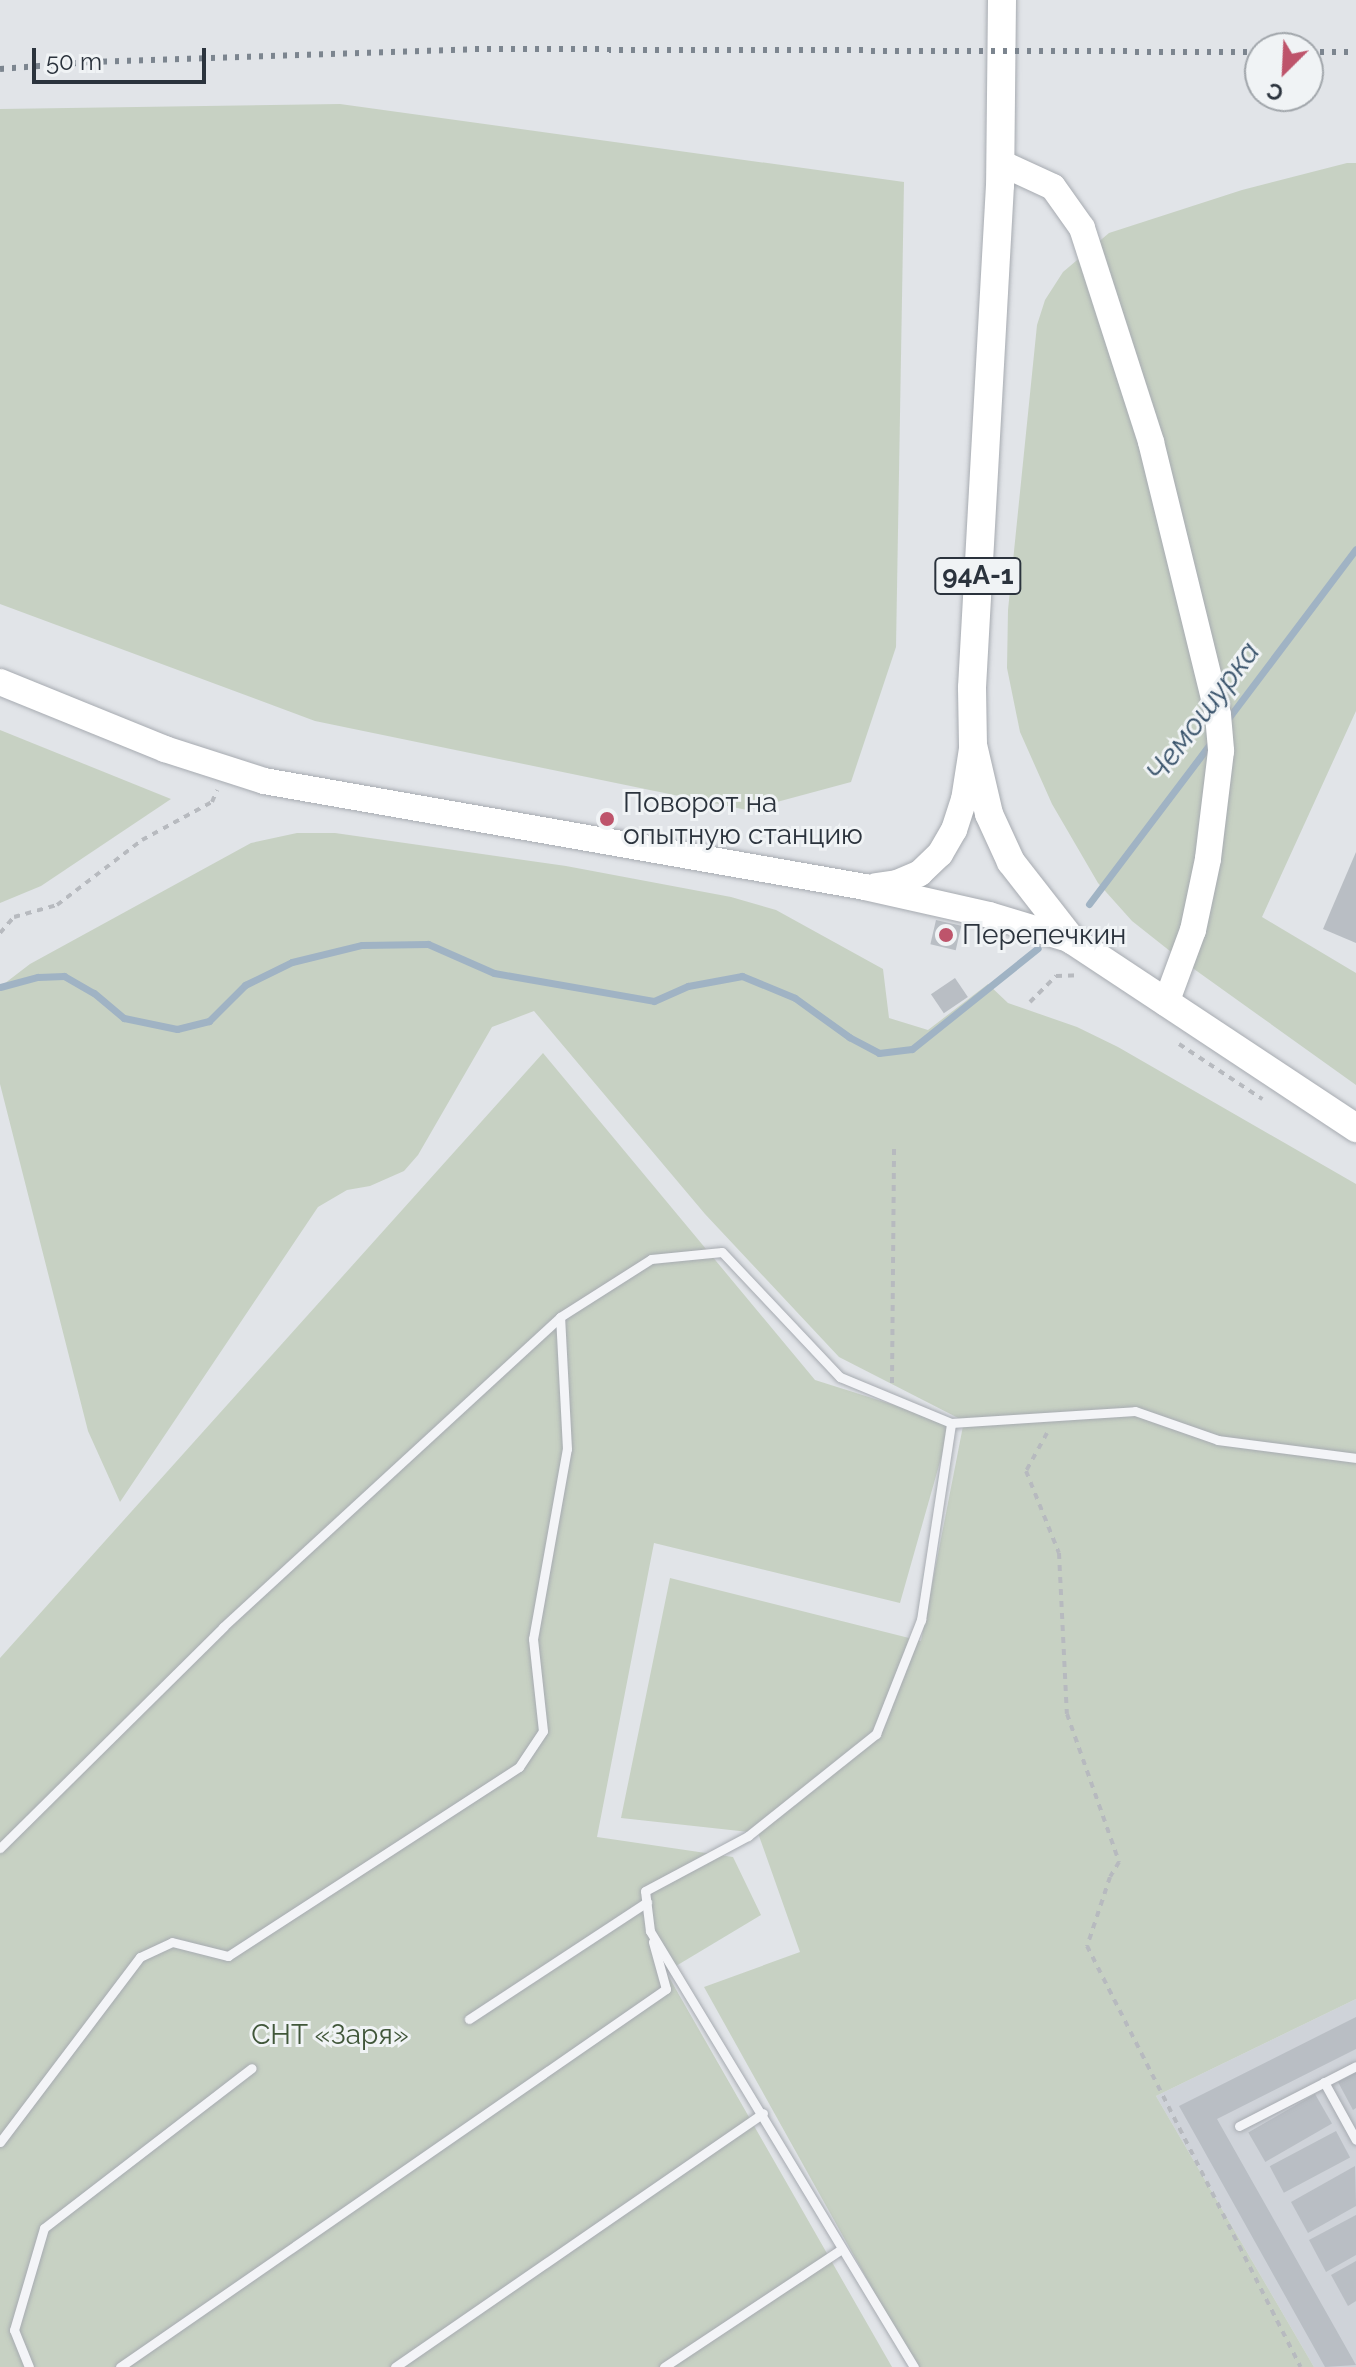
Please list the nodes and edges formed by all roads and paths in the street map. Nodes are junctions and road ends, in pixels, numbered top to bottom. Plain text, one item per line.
1 (1002, 0) edge
2 (1001, 163) junction
3 (2, 687) edge
4 (973, 745) junction
5 (224, 768) junction
6 (865, 887) junction
7 (0, 933) edge
8 (1071, 953) junction
9 (1030, 1002) dead end
10 (1166, 1003) junction
11 (1170, 1038) dead end
12 (1275, 1107) dead end
13 (1356, 1128) edge
14 (894, 1144) dead end
15 (560, 1317) junction
16 (890, 1398) junction
17 (1057, 1415) junction
18 (951, 1423) junction
19 (1356, 1458) edge
20 (0, 1848) edge
21 (647, 1902) junction
22 (650, 1931) junction
23 (469, 2019) dead end
24 (1356, 2066) edge
25 (252, 2068) dead end
26 (1324, 2082) junction
27 (763, 2113) junction
28 (1239, 2126) dead end
29 (1356, 2140) edge
30 (0, 2142) edge
31 (840, 2250) junction
32 (29, 2367) edge
33 (120, 2367) edge
34 (395, 2367) edge
35 (664, 2367) edge
36 (914, 2367) edge
37 (1301, 2367) edge

1 - 2 main road, 94А-1
2 - 4 main road, 94А-1
2 - 10 street
3 - 5 street
4 - 6 street
4 - 8 main road, 94А-1
5 - 6 street
5 - 7 path
6 - 8 street
8 - 9 path
8 - 10 main road, 94А-1
10 - 13 main road, 94А-1
11 - 12 path
14 - 16 path
15 - 16 lane
15 - 20 lane
15 - 30 lane
16 - 18 lane
17 - 18 lane
17 - 19 lane
17 - 37 path
18 - 21 lane
21 - 22 lane
21 - 23 lane
22 - 27 lane
22 - 33 lane
24 - 26 lane
25 - 32 lane
26 - 28 lane
26 - 29 lane
27 - 31 lane
27 - 34 lane
31 - 35 lane
31 - 36 lane

